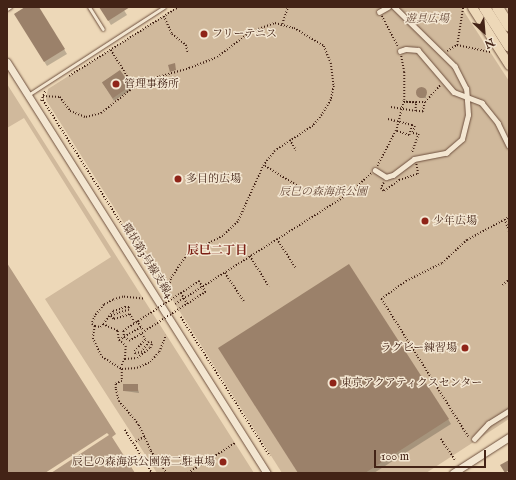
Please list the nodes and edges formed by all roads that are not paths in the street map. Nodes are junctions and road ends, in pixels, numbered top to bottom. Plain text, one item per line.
1 (10, 7) edge
2 (89, 7) edge
3 (164, 7) edge
4 (388, 7) edge
5 (394, 7) edge
6 (472, 7) edge
7 (485, 7) edge
8 (497, 7) edge
9 (502, 7) edge
10 (7, 9) edge
11 (379, 12) road end
12 (509, 18) edge
13 (509, 26) edge
14 (103, 29) dead end
15 (509, 41) edge
16 (509, 46) edge
17 (400, 51) road end
18 (7, 62) edge
19 (509, 64) edge
20 (28, 95) junction
21 (468, 99) junction
22 (509, 146) edge
23 (375, 170) road end
24 (509, 411) edge
25 (509, 437) edge
26 (474, 439) road end
27 (267, 473) edge
28 (453, 473) edge

1 - 10 lane
2 - 14 lane
3 - 20 lane
4 - 11 street
5 - 21 street
6 - 19 main road
7 - 15 main road
7 - 16 highway
8 - 13 highway
9 - 12 main road
17 - 21 street
18 - 20 street, 環状第3号線支線4
20 - 27 street, 環状第3号線支線4
21 - 22 street
21 - 23 street
24 - 26 street
25 - 28 street

